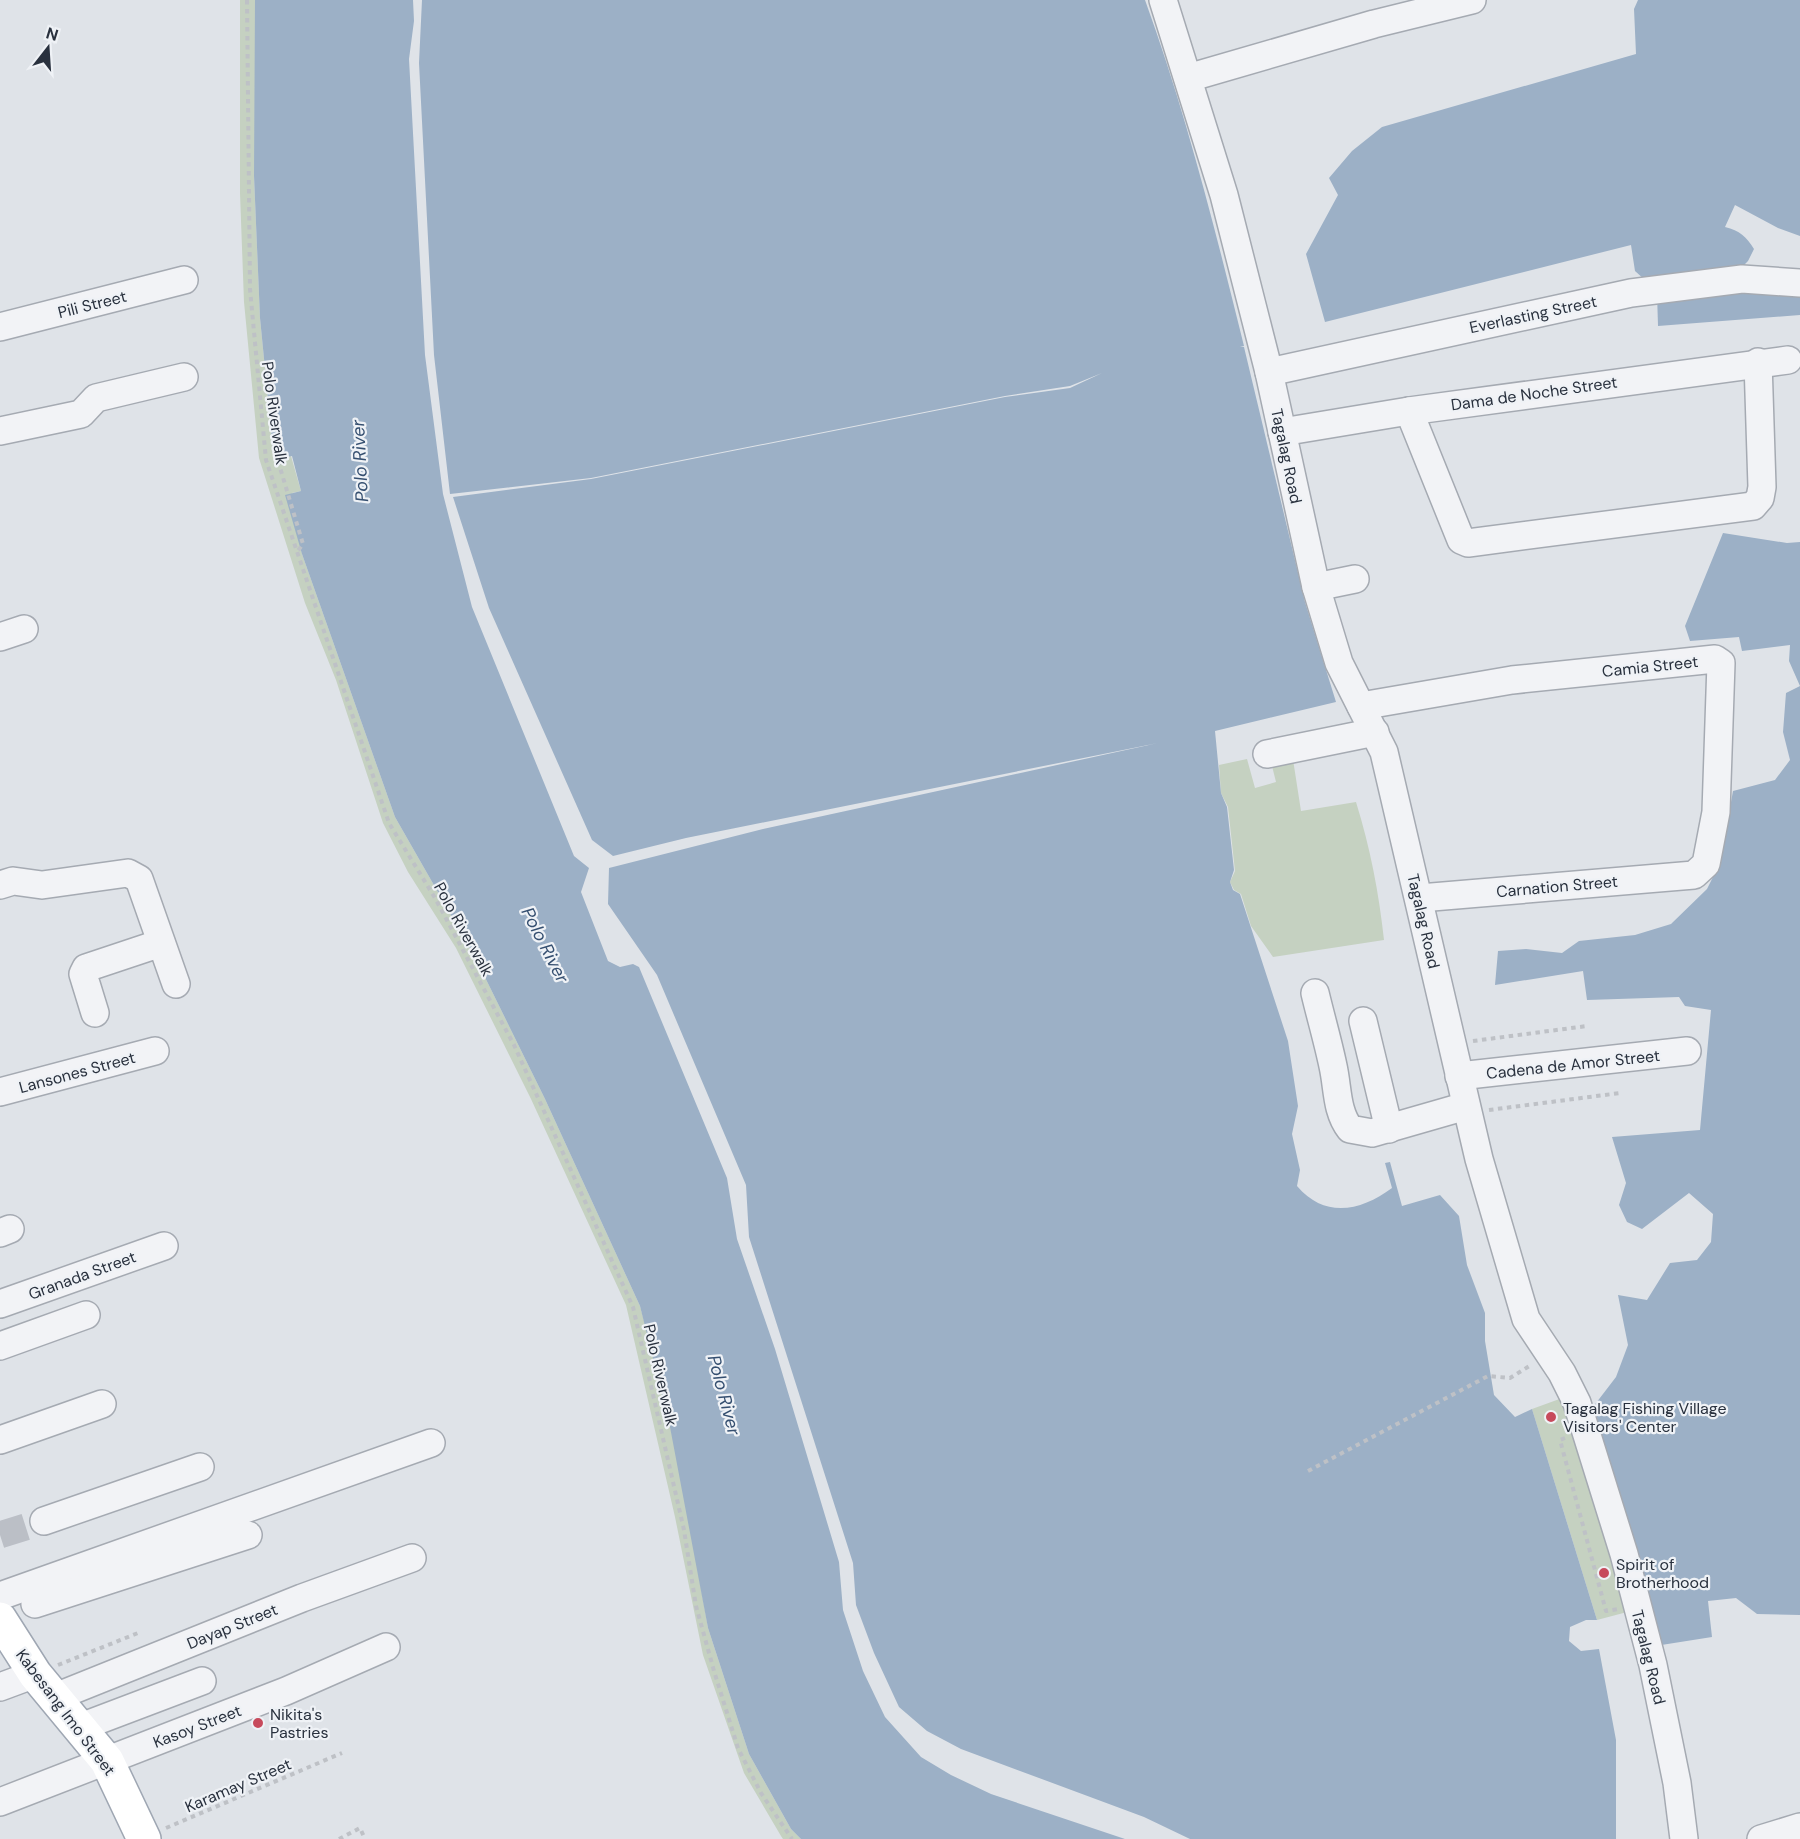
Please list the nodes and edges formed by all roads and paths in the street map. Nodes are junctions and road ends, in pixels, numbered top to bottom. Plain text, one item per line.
1 (247, 0) edge
2 (1163, 0) edge
3 (1472, 0) edge
4 (1188, 78) junction
5 (184, 280) dead end
6 (1800, 283) edge
7 (0, 327) edge
8 (1788, 360) dead end
9 (1758, 362) junction
10 (1269, 372) junction
11 (184, 377) dead end
12 (1409, 411) junction
13 (0, 430) edge
14 (1282, 432) junction
15 (278, 461) dead end
16 (296, 553) junction
17 (1355, 579) dead end
18 (1316, 587) junction
19 (1361, 706) junction
20 (1375, 732) junction
21 (1267, 754) dead end
22 (1694, 875) joint
23 (0, 885) edge
24 (1420, 898) junction
25 (161, 943) junction
26 (176, 984) dead end
27 (1315, 993) dead end
28 (95, 1013) dead end
29 (1363, 1021) dead end
30 (1587, 1026) dead end
31 (1451, 1044) junction
32 (155, 1051) dead end
33 (1687, 1051) dead end
34 (1459, 1076) junction
35 (0, 1092) edge
36 (1620, 1093) dead end
37 (1467, 1110) junction
38 (1389, 1128) junction
39 (164, 1246) dead end
40 (0, 1304) edge
41 (86, 1315) dead end
42 (0, 1346) edge
43 (1550, 1354) junction
44 (102, 1404) dead end
45 (1568, 1437) dead end
46 (0, 1440) edge
47 (431, 1443) dead end
48 (200, 1467) dead end
49 (1308, 1472) dead end
50 (44, 1521) tunnel mouth
51 (248, 1535) dead end
52 (412, 1558) dead end
53 (0, 1596) edge
54 (1630, 1607) dead end
55 (0, 1617) edge
56 (138, 1633) dead end
57 (386, 1647) dead end
58 (202, 1681) dead end
59 (44, 1686) junction
60 (0, 1687) edge
61 (78, 1728) junction
62 (342, 1753) dead end
63 (106, 1761) junction
64 (0, 1802) edge
65 (1800, 1827) edge
66 (144, 1839) edge
67 (339, 1839) edge
68 (365, 1839) edge
69 (792, 1839) edge
70 (1684, 1839) edge
71 (1761, 1839) edge

1 - 16 path, Polo Riverwalk
2 - 4 street, Tagalag Road
3 - 4 street
4 - 10 street, Tagalag Road
5 - 7 street, Pili Street
6 - 10 street, Everlasting Street
8 - 9 street, Dama de Noche Street
9 - 12 street, Dama de Noche Street
9 - 12 street
10 - 14 street, Tagalag Road
11 - 13 street
12 - 14 street, Dama de Noche Street
14 - 18 street, Tagalag Road
15 - 16 path
16 - 69 path, Polo Riverwalk
17 - 18 street
18 - 19 street, Tagalag Road
19 - 20 street, Tagalag Road
19 - 22 street, Camia Street
20 - 21 street
20 - 24 street, Tagalag Road
22 - 24 street, Carnation Street
23 - 25 street
24 - 31 street, Tagalag Road
25 - 26 street
25 - 28 street
27 - 38 street
29 - 38 street
30 - 31 path
31 - 34 street, Tagalag Road
32 - 35 street, Lansones Street
33 - 34 street, Cadena de Amor Street
34 - 37 street, Tagalag Road
36 - 37 path
37 - 38 street
37 - 43 street, Tagalag Road
39 - 40 street, Granada Street
41 - 42 street
43 - 49 path
43 - 70 street, Tagalag Road
44 - 46 street
45 - 54 path
47 - 53 street
48 - 50 street
51 - 55 street
52 - 59 street, Dayap Street
55 - 59 main road, Kabesang Imo Street
56 - 59 path
57 - 63 street, Kasoy Street
58 - 61 street
59 - 60 street, Dayap Street
59 - 61 main road, Kabesang Imo Street
61 - 63 main road, Kabesang Imo Street
62 - 66 path, Karamay Street
63 - 64 street, Kasoy Street
63 - 66 main road, Kabesang Imo Street
65 - 71 street
67 - 68 path

